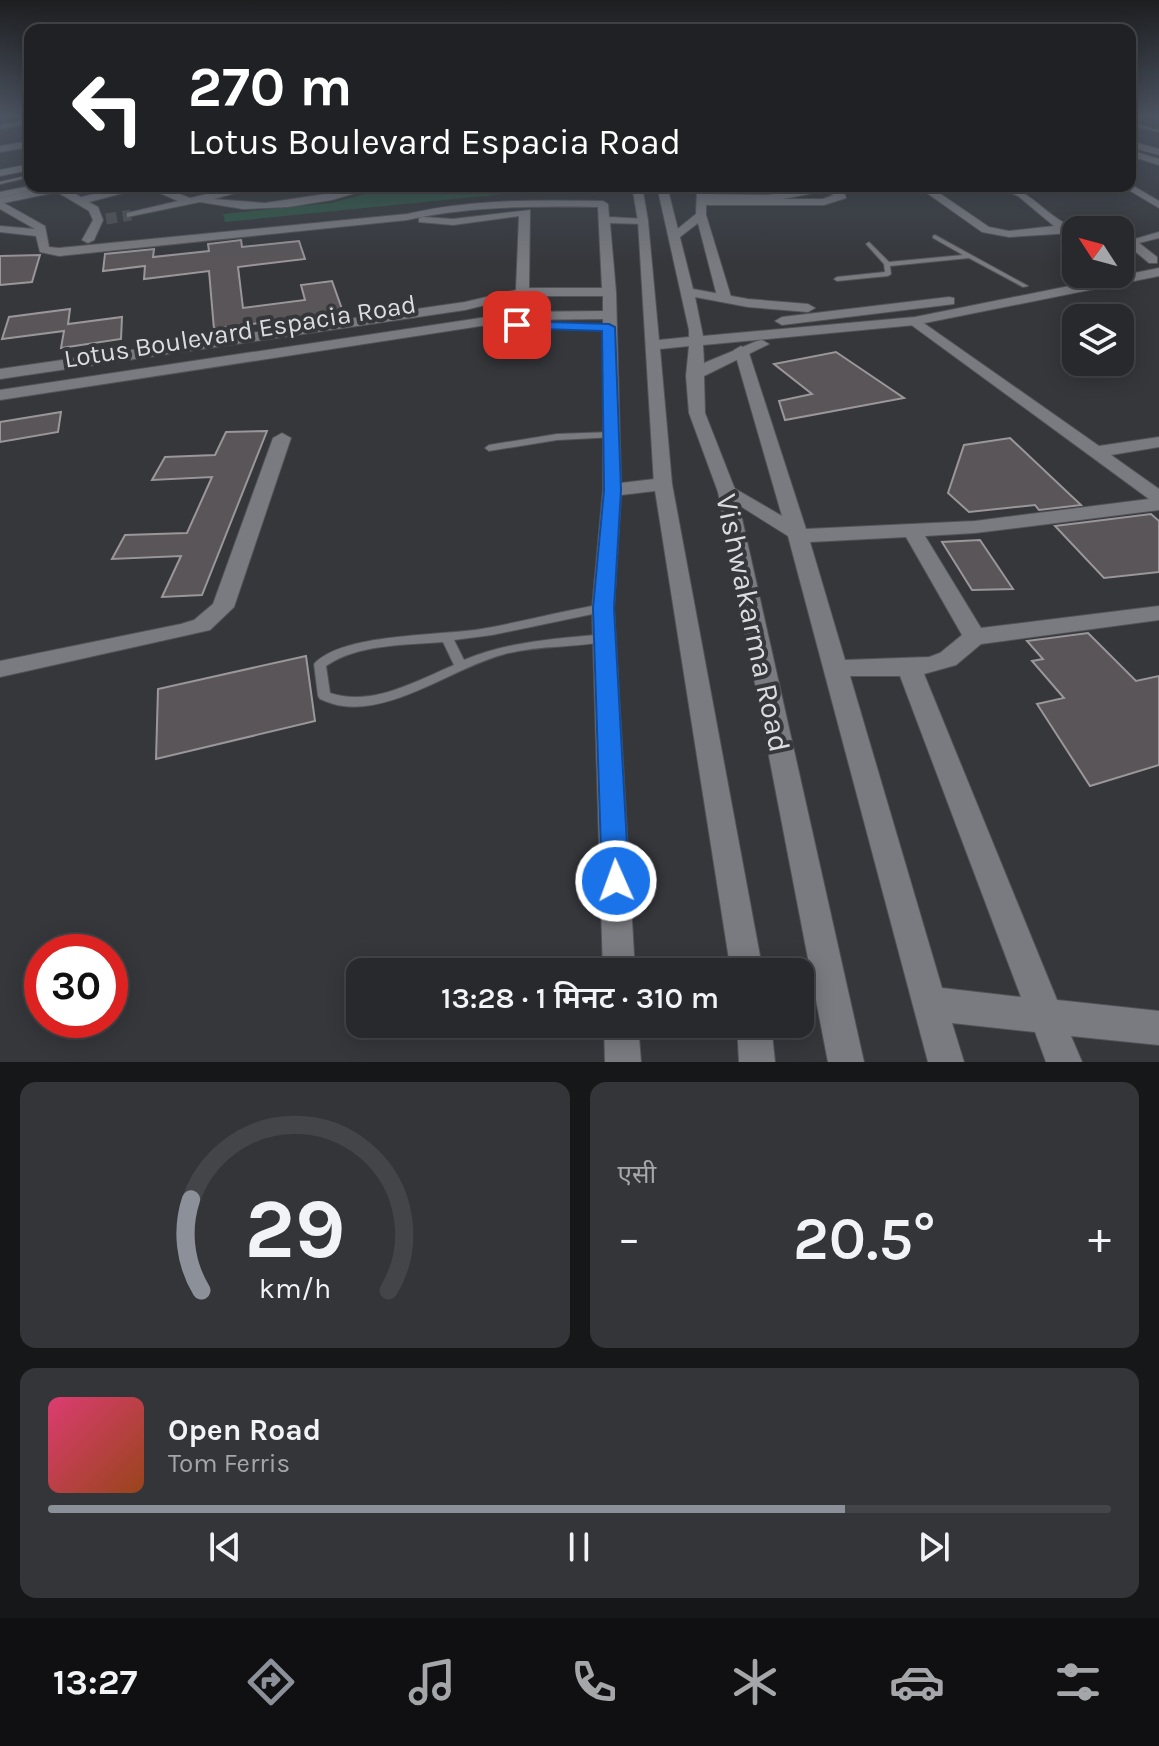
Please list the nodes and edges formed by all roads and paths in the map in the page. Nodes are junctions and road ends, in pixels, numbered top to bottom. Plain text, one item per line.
1 (24, 168) edge
2 (0, 173) edge
3 (24, 179) edge
4 (0, 184) edge
5 (1136, 191) edge
6 (27, 192) edge
7 (37, 192) edge
8 (67, 192) edge
9 (116, 192) edge
10 (168, 192) edge
11 (231, 192) edge
12 (348, 192) edge
13 (638, 192) edge
14 (664, 192) edge
15 (788, 192) edge
16 (836, 192) edge
17 (931, 192) edge
18 (1016, 192) edge
19 (82, 200) junction
20 (701, 200) edge
21 (0, 201) edge
22 (196, 201) junction
23 (544, 204) junction
24 (1159, 205) edge
25 (604, 206) junction
26 (525, 213) junction
27 (131, 215) tunnel mouth
28 (407, 217) junction
29 (643, 221) junction
30 (1062, 222) edge
31 (0, 229) edge
32 (1062, 230) edge
33 (42, 233) junction
34 (676, 235) junction
35 (1159, 235) edge
36 (935, 237) dead end
37 (1134, 239) edge
38 (88, 240) dead end
39 (869, 244) dead end
40 (1134, 247) edge
41 (970, 256) junction
42 (887, 264) junction
43 (1157, 264) edge
44 (1134, 266) edge
45 (1062, 278) edge
46 (837, 279) dead end
47 (1025, 286) junction
48 (522, 292) junction
49 (689, 292) junction
50 (501, 299) junction
51 (725, 300) junction
52 (609, 309) junction
53 (860, 312) junction
54 (915, 321) junction
55 (828, 330) junction
56 (696, 336) junction
57 (652, 339) junction
58 (741, 350) junction
59 (0, 374) edge
60 (694, 376) junction
61 (0, 395) edge
62 (612, 435) junction
63 (282, 438) dead end
64 (1159, 442) edge
65 (489, 448) dead end
66 (1095, 452) junction
67 (663, 484) junction
68 (612, 490) junction
69 (727, 492) junction
70 (1159, 501) edge
71 (913, 532) junction
72 (806, 535) junction
73 (603, 608) junction
74 (1159, 613) edge
75 (447, 637) junction
76 (606, 637) junction
77 (975, 637) junction
78 (461, 667) junction
79 (842, 668) junction
80 (909, 668) junction
81 (0, 669) edge
82 (618, 958) edge
83 (745, 958) edge
84 (956, 1006) junction
85 (1046, 1014) junction
86 (1159, 1028) edge
87 (622, 1038) edge
88 (755, 1038) edge
89 (623, 1062) edge
90 (757, 1062) edge
91 (846, 1062) edge
92 (946, 1062) edge
93 (1064, 1062) edge

1 - 2 street
3 - 4 street
5 - 24 street
6 - 21 street
7 - 21 street
8 - 19 street
9 - 19 street
10 - 22 street
11 - 22 street
12 - 22 street
13 - 29 street, Vishwakarma Road
14 - 34 street, Vishwakarma Road
15 - 20 street
16 - 20 street
17 - 32 street
18 - 30 street
19 - 38 street
20 - 34 street
20 - 51 street
21 - 33 street
22 - 27 street
23 - 25 street
23 - 26 street
23 - 28 street
25 - 29 street
25 - 52 street
26 - 28 street
26 - 48 street
28 - 33 street
29 - 57 street, Vishwakarma Road
31 - 33 street
34 - 49 street, Vishwakarma Road
35 - 37 street
36 - 41 lane
39 - 42 lane
40 - 43 street
41 - 42 lane
41 - 47 lane
42 - 46 lane
43 - 44 street
43 - 54 street
45 - 47 street
47 - 53 street
48 - 50 street
48 - 52 street
49 - 51 street
49 - 56 street, Vishwakarma Road
50 - 52 street
50 - 59 street
51 - 53 street
52 - 61 street, Lotus Boulevard Espacia Road
52 - 62 street
53 - 56 street
54 - 55 street
54 - 66 street
55 - 56 street
55 - 58 street
56 - 57 street
56 - 60 street, Vishwakarma Road
57 - 67 street, Vishwakarma Road
58 - 60 street
58 - 72 street
60 - 69 street, Vishwakarma Road
62 - 65 lane
62 - 68 street
63 - 81 street
64 - 66 street
66 - 70 street
67 - 68 street
67 - 83 street, Vishwakarma Road
68 - 73 street
69 - 72 street
69 - 91 street, Vishwakarma Road
70 - 71 street
71 - 72 street
71 - 77 street
72 - 79 street
73 - 75 lane
73 - 76 street
74 - 77 street
75 - 78 lane
75 - 78 lane
76 - 78 lane
76 - 82 street
77 - 80 street
79 - 80 street
79 - 84 street
80 - 85 street
84 - 85 street
84 - 92 street
85 - 86 street
85 - 93 street
87 - 89 street
88 - 90 street

